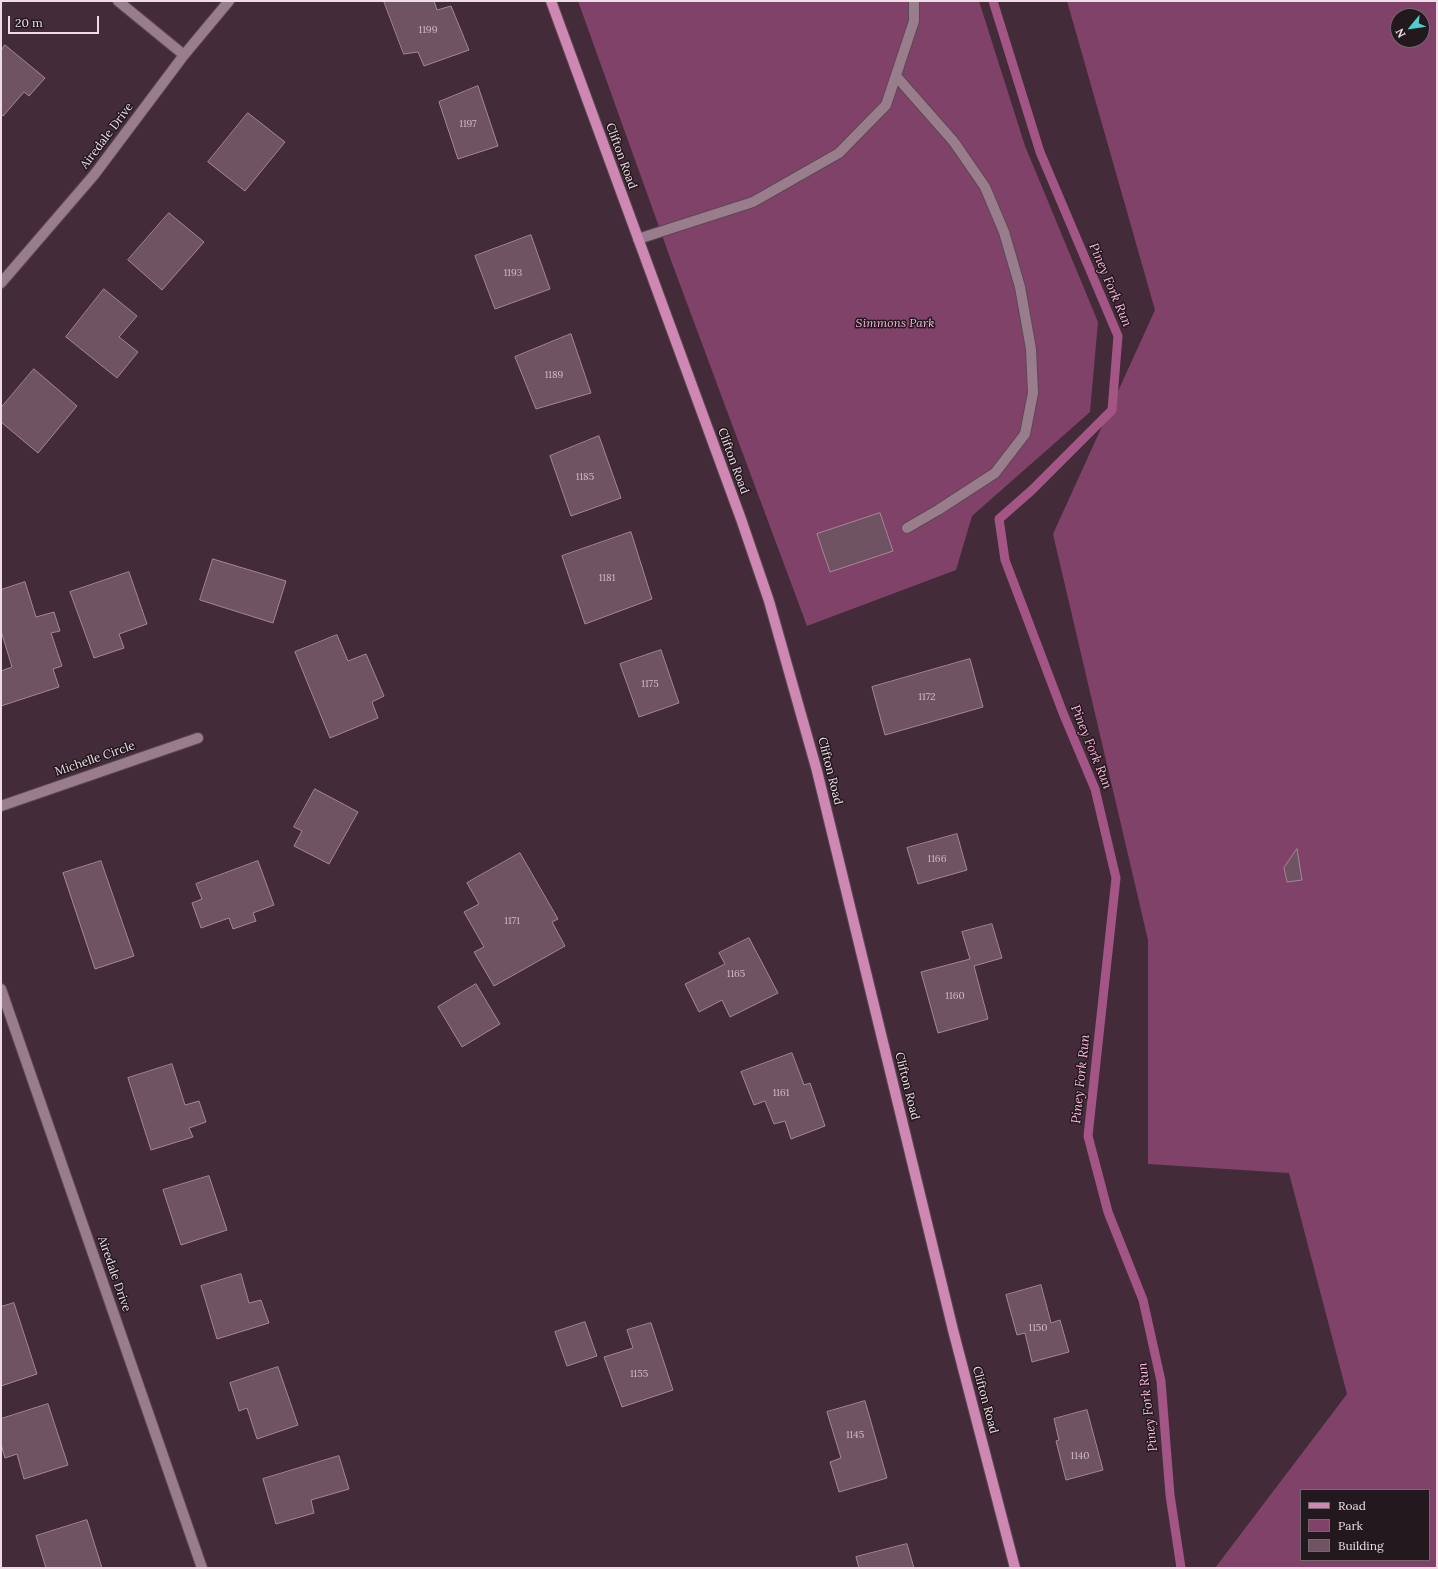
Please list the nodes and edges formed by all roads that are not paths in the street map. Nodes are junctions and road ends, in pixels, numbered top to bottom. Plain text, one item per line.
1 (118, 1) edge
2 (229, 1) edge
3 (551, 1) edge
4 (914, 1) edge
5 (184, 55) junction
6 (896, 76) junction
7 (638, 239) junction
8 (1, 283) edge
9 (907, 528) dead end
10 (198, 738) dead end
11 (1, 806) edge
12 (1, 989) edge
13 (202, 1568) edge
14 (1015, 1568) edge

1 - 5 street
2 - 5 street, Airedale Drive
3 - 7 main road, Clifton Road
4 - 6 street
5 - 8 street, Airedale Drive
6 - 7 street
6 - 9 street
7 - 14 main road, Clifton Road
10 - 11 street, Michelle Circle
12 - 13 street, Airedale Drive

